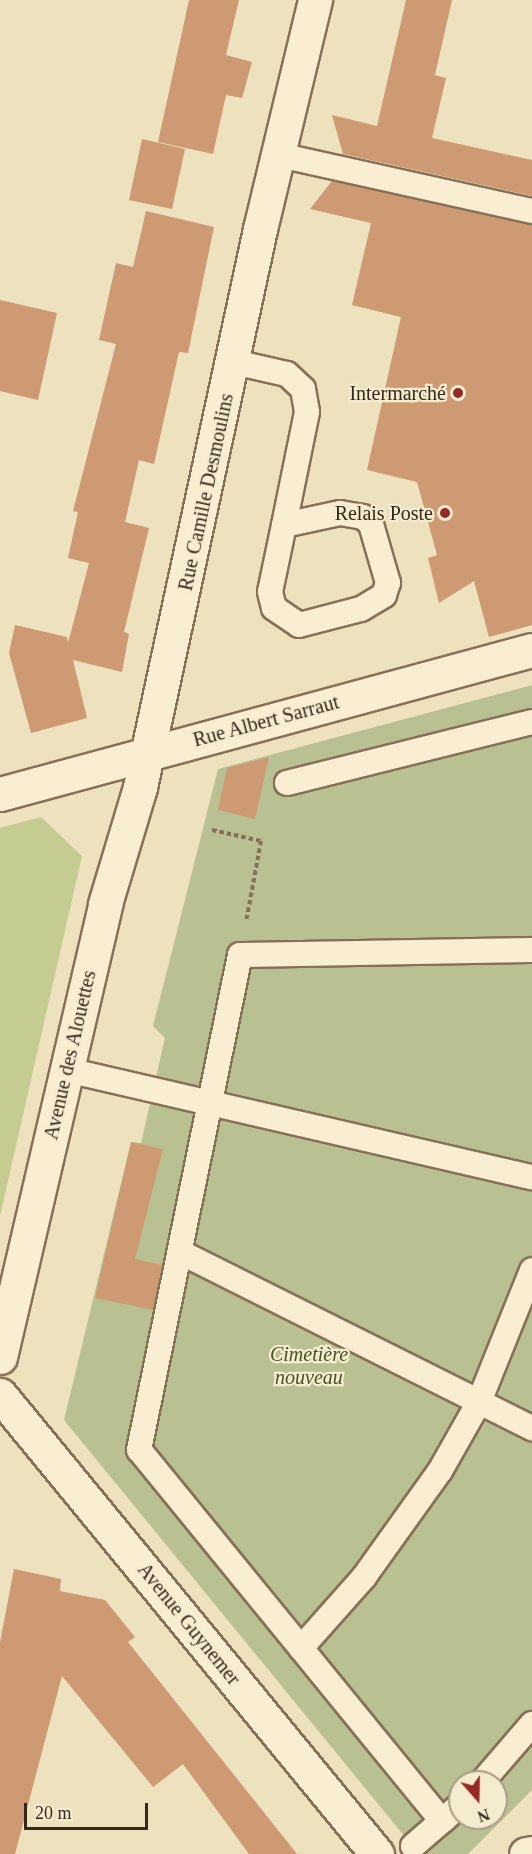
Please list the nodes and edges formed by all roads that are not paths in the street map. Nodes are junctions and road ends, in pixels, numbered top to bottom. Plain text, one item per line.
1 (315, 0) edge
2 (279, 155) junction
3 (532, 211) edge
4 (234, 362) junction
5 (284, 525) junction
6 (532, 650) edge
7 (532, 722) edge
8 (147, 754) junction
9 (287, 783) dead end
10 (0, 794) edge
11 (532, 950) edge
12 (67, 1070) junction
13 (211, 1102) junction
14 (532, 1177) edge
15 (180, 1252) junction
16 (532, 1270) edge
17 (0, 1357) edge
18 (0, 1395) edge
19 (479, 1402) junction
20 (532, 1428) edge
21 (301, 1647) junction
22 (532, 1724) edge
23 (492, 1770) edge
24 (448, 1815) edge
25 (442, 1821) junction
26 (412, 1846) dead end
27 (532, 1853) edge
28 (377, 1854) edge
29 (526, 1854) edge

1 - 2 street, Rue Camille Desmoulins
2 - 3 lane
2 - 4 street, Rue Camille Desmoulins
4 - 5 lane
4 - 8 street, Rue Camille Desmoulins
5 - 5 lane
6 - 8 street, Rue Albert Sarraut
7 - 9 lane
8 - 10 street, Rue Albert Sarraut
8 - 12 street, Avenue des Alouettes
11 - 13 lane
12 - 13 lane
12 - 17 street, Avenue des Alouettes
13 - 14 lane
13 - 15 lane
15 - 19 lane
15 - 21 lane
16 - 19 lane
18 - 28 street, Avenue Guynemer
19 - 20 lane
19 - 21 lane
21 - 25 lane
22 - 23 lane
24 - 25 lane
25 - 26 lane
27 - 29 street

